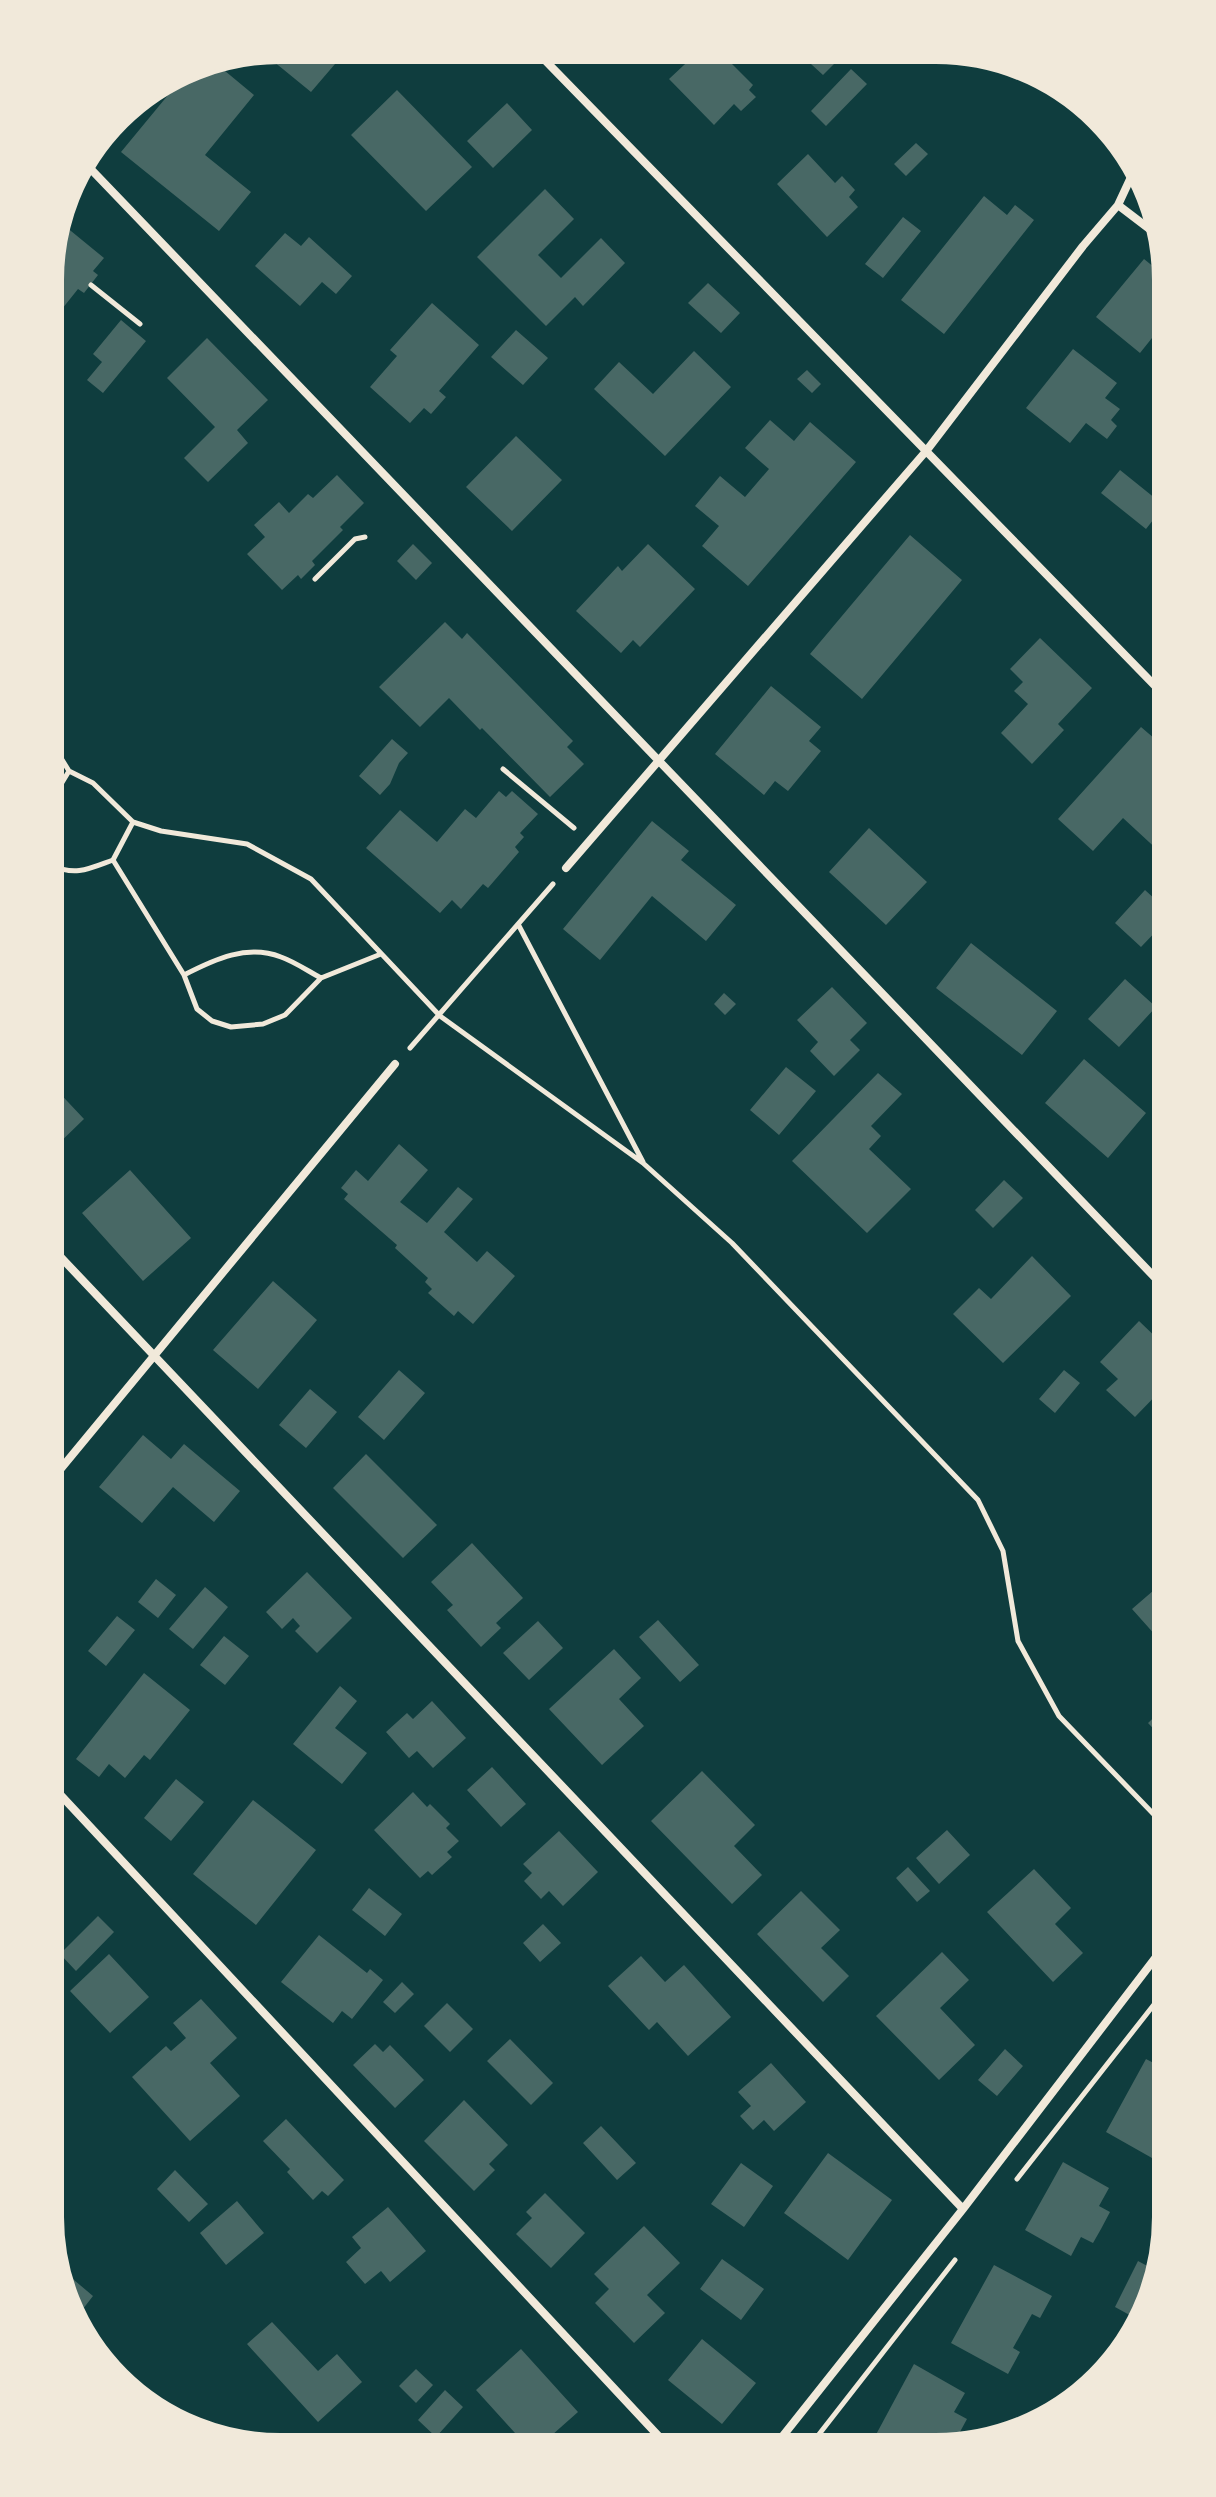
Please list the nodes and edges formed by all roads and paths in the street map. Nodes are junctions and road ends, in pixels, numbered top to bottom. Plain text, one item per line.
1 (547, 62) edge
2 (92, 171) edge
3 (1129, 181) edge
4 (1118, 205) junction
5 (1148, 228) edge
6 (91, 285) dead end
7 (140, 324) dead end
8 (927, 450) junction
9 (365, 537) dead end
10 (315, 579) dead end
11 (1154, 685) edge
12 (62, 760) edge
13 (659, 762) junction
14 (503, 769) dead end
15 (69, 771) junction
16 (62, 783) edge
17 (133, 822) junction
18 (590, 841) junction
19 (113, 860) junction
20 (566, 868) joint
21 (62, 870) edge
22 (518, 924) junction
23 (381, 954) junction
24 (184, 975) junction
25 (321, 978) junction
26 (440, 1016) junction
27 (395, 1064) joint
28 (643, 1163) junction
29 (62, 1258) edge
30 (1154, 1277) edge
31 (155, 1355) junction
32 (62, 1467) edge
33 (62, 1797) edge
34 (1154, 1815) edge
35 (1154, 1960) edge
36 (963, 2209) junction
37 (658, 2435) edge
38 (784, 2435) edge

1 - 8 street
2 - 13 street
3 - 4 street
4 - 5 street
4 - 8 street
6 - 7 path
8 - 11 street
8 - 13 street
9 - 10 path
12 - 15 path
13 - 18 street
13 - 30 street
14 - 18 path
15 - 16 path
15 - 17 path
17 - 19 path
17 - 23 path
18 - 20 street
19 - 21 path
19 - 24 path
20 - 22 path
22 - 26 path
22 - 28 path
23 - 25 path
23 - 26 path
24 - 25 path
24 - 25 path
26 - 27 path
26 - 28 path
27 - 31 street
28 - 34 path
29 - 31 street
31 - 32 street
31 - 36 street
33 - 37 street
35 - 36 street
36 - 38 street

